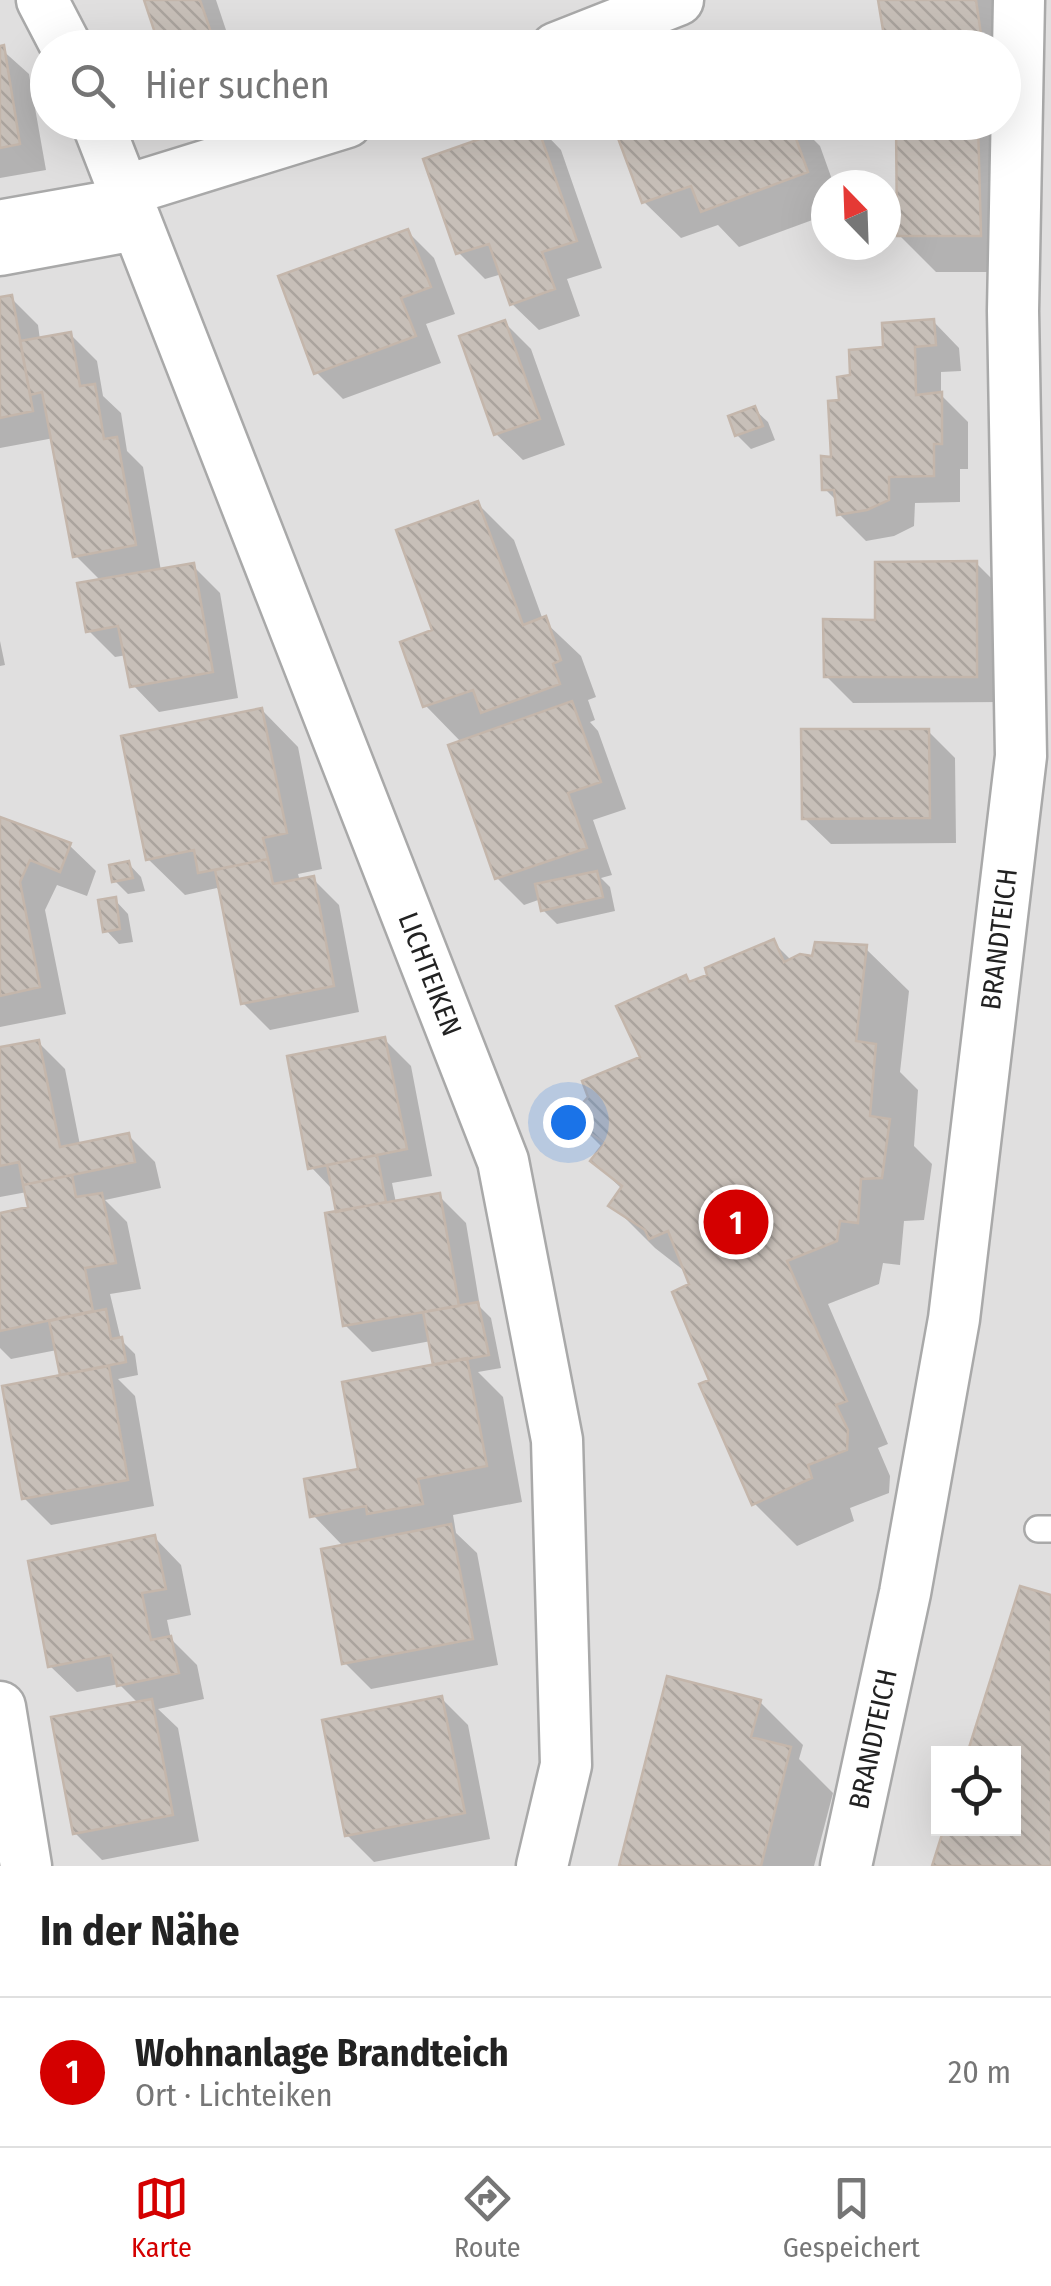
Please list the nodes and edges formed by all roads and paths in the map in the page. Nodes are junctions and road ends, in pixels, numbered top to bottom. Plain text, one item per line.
1 (42, 0) edge
2 (678, 0) edge
3 (1019, 0) edge
4 (58, 30) edge
5 (602, 30) edge
6 (1018, 30) edge
7 (104, 140) edge
8 (302, 140) edge
9 (1016, 140) edge
10 (130, 208) junction
11 (0, 213) edge
12 (0, 250) edge
13 (1036, 765) edge
14 (0, 1707) edge
15 (26, 1866) edge
16 (542, 1866) edge
17 (846, 1866) edge

1 - 4 street
2 - 5 street
3 - 6 street, BRANDTEICH
7 - 10 street, LICHTEIKEN
8 - 10 street
9 - 13 street, BRANDTEICH
10 - 11 lane
10 - 12 street
10 - 16 street, LICHTEIKEN
13 - 17 street, BRANDTEICH
14 - 15 street

